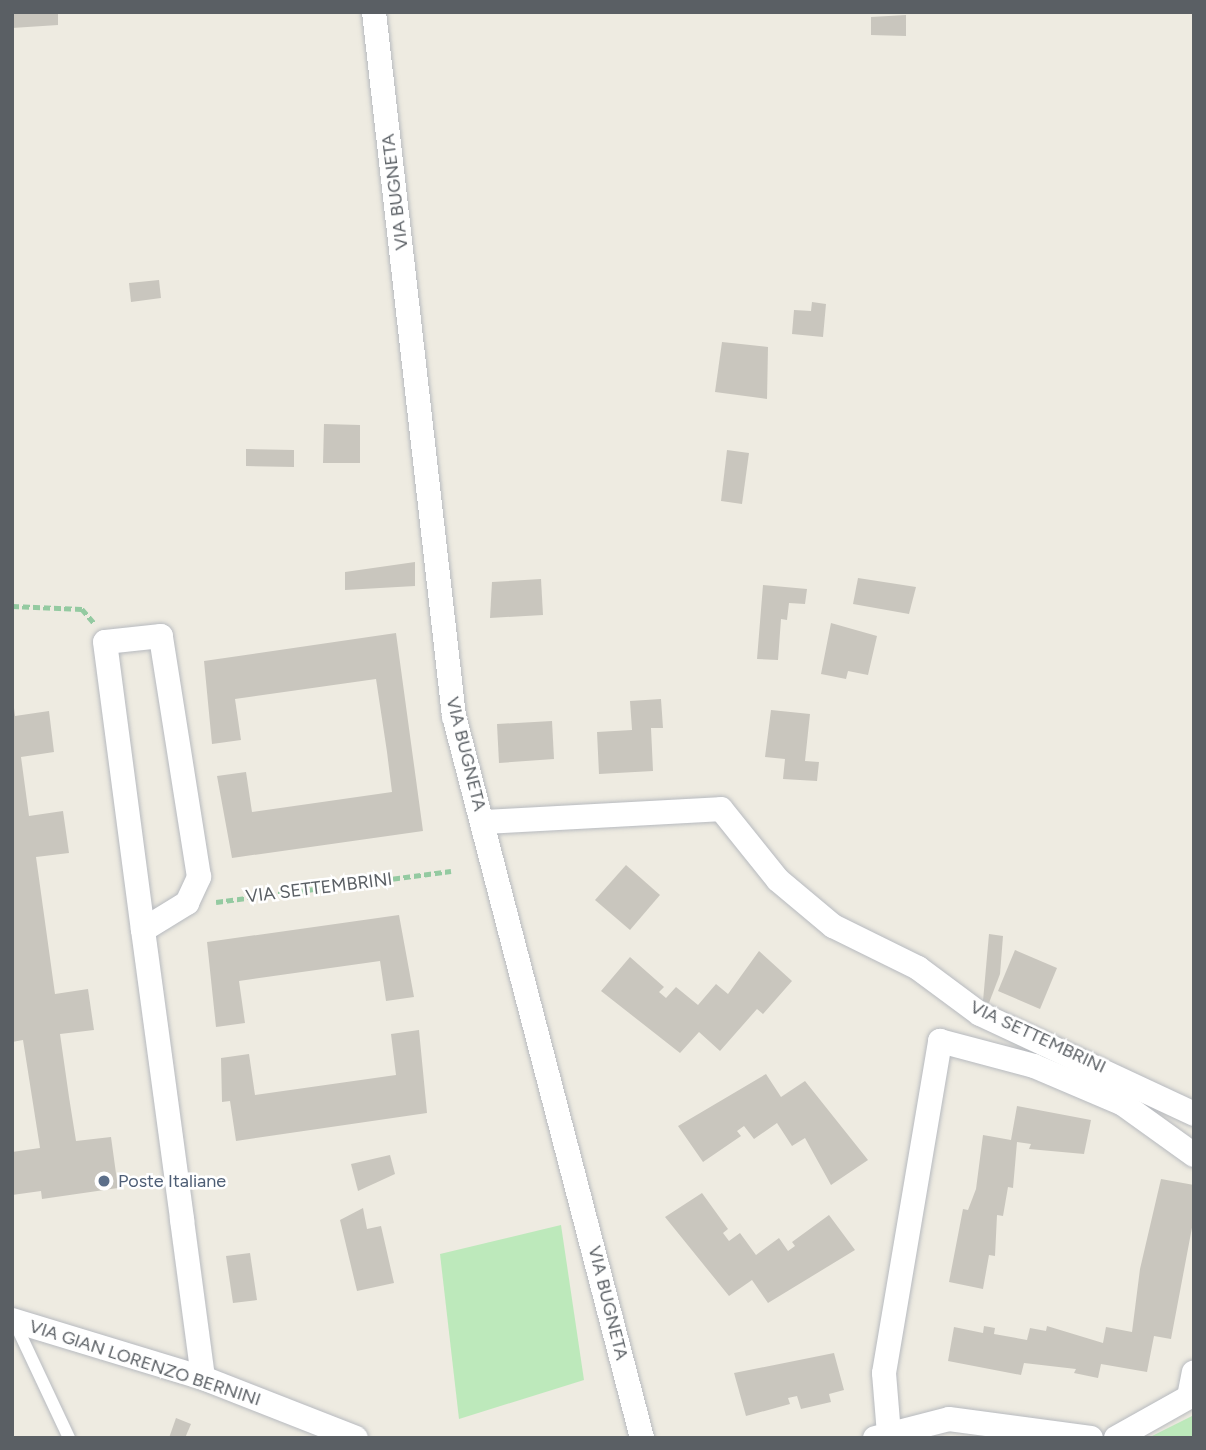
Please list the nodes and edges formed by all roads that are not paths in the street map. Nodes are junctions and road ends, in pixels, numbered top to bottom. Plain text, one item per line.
1 (374, 12) edge
2 (483, 822) junction
3 (143, 930) junction
4 (1194, 1114) edge
5 (1194, 1155) edge
6 (13, 1320) edge
7 (1194, 1372) edge
8 (203, 1378) junction
9 (882, 1436) edge
10 (69, 1438) edge
11 (356, 1438) edge
12 (642, 1438) edge
13 (1091, 1438) edge
14 (1116, 1438) edge

1 - 2 street, VIA BUGNETA
2 - 4 street, VIA SETTEMBRINI
2 - 12 street, VIA BUGNETA
3 - 3 street
3 - 8 street
5 - 9 street
6 - 8 street, VIA GIAN LORENZO BERNINI
6 - 10 lane
7 - 14 street
8 - 11 street, VIA GIAN LORENZO BERNINI
9 - 13 street

